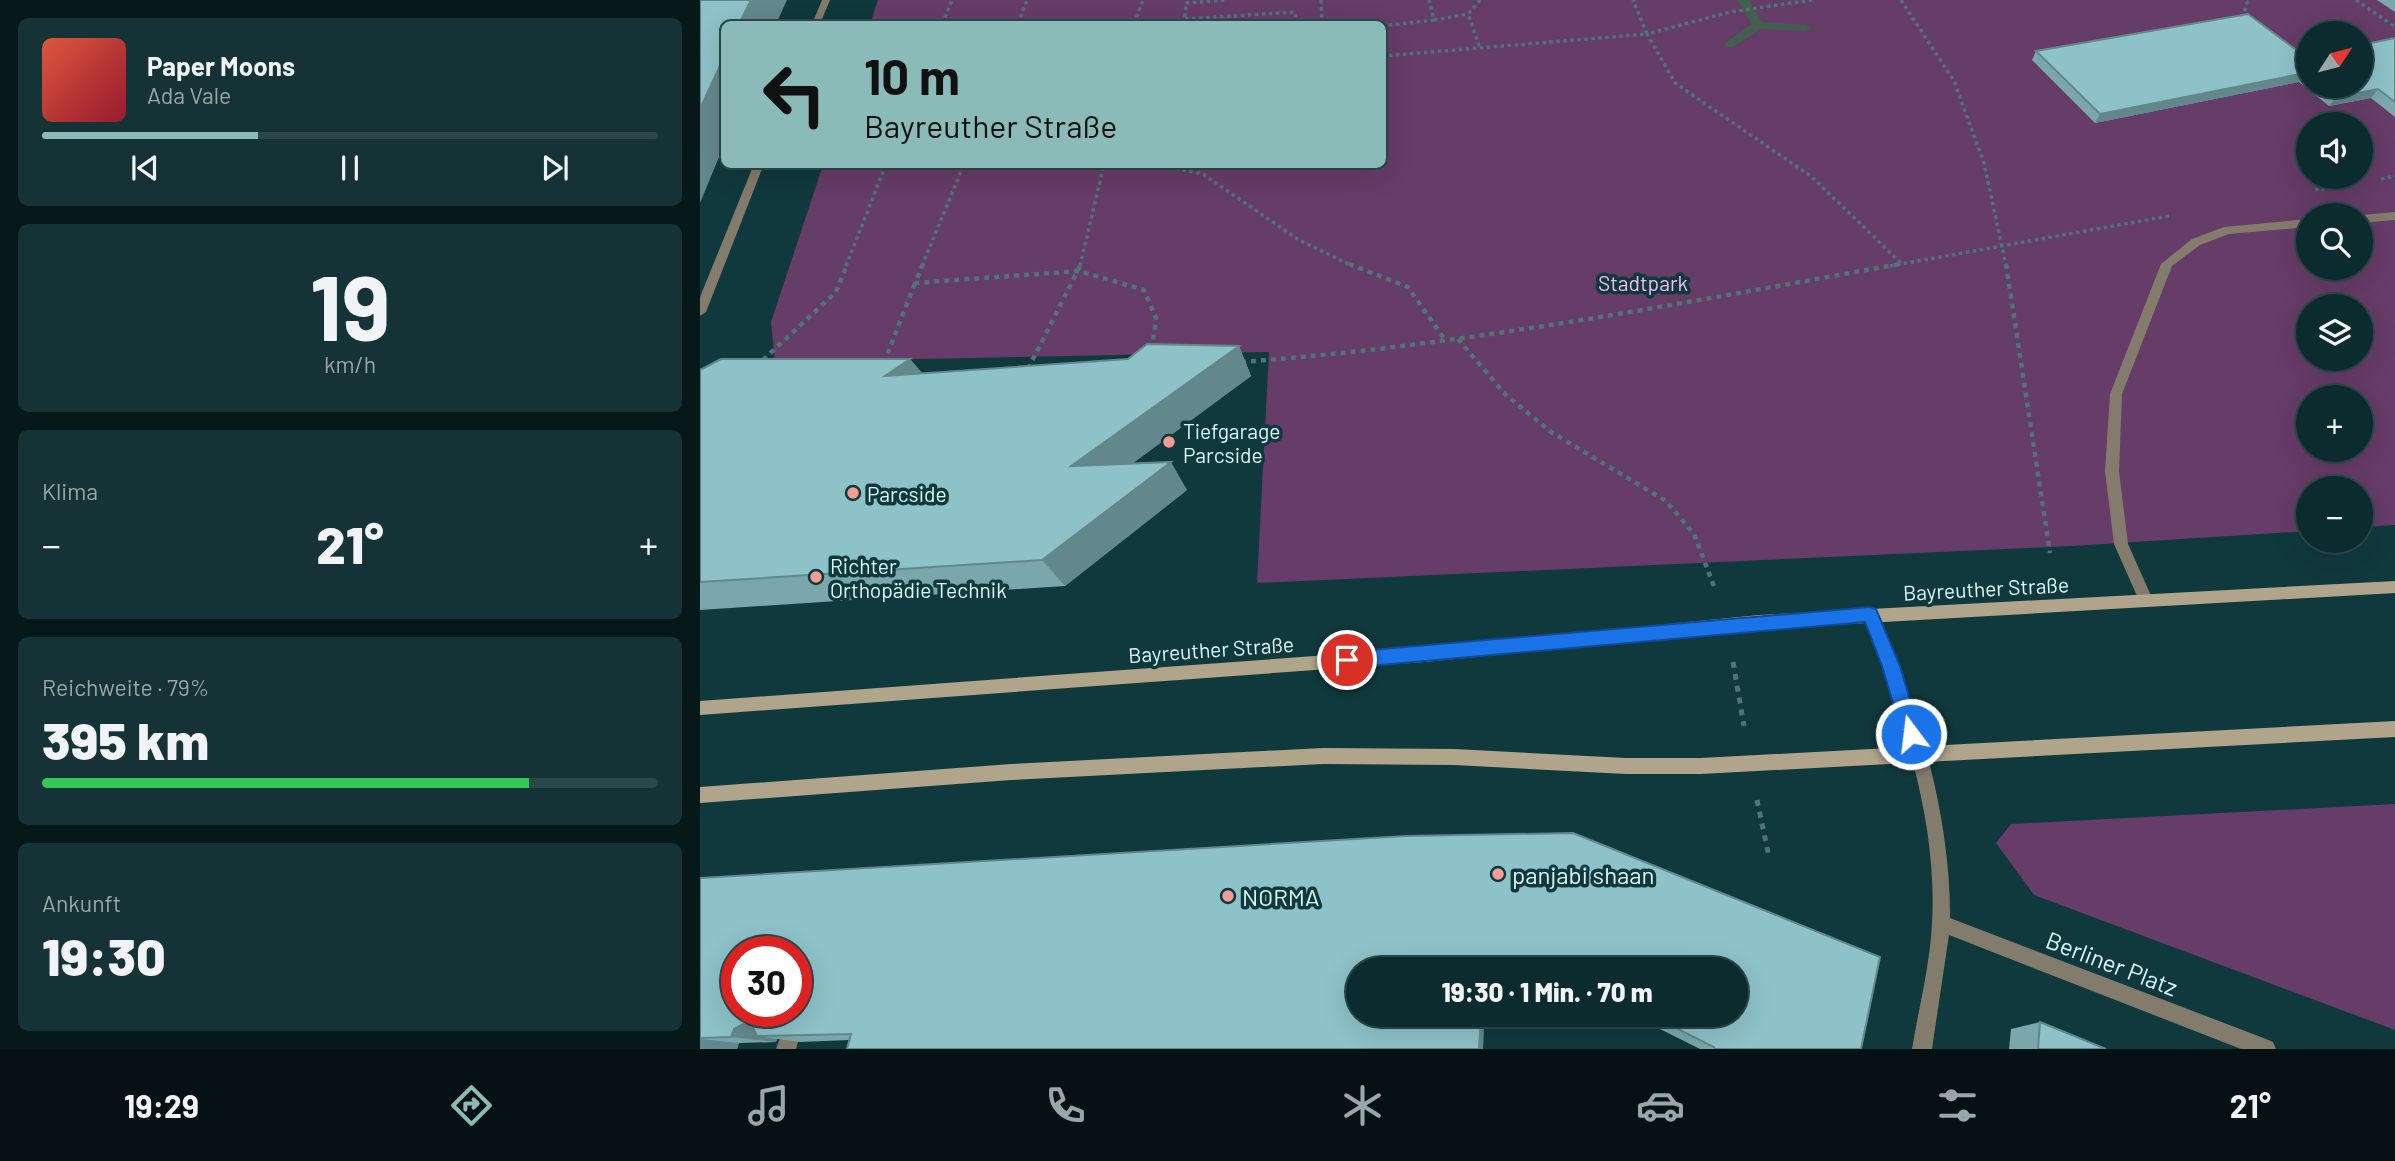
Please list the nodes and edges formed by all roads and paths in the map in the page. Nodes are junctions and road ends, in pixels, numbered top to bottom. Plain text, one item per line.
1 (826, 0) edge
2 (952, 0) edge
3 (1027, 0) edge
4 (1143, 0) edge
5 (1226, 0) edge
6 (1321, 0) edge
7 (1429, 0) edge
8 (1480, 0) edge
9 (1633, 0) edge
10 (1812, 0) edge
11 (1901, 0) edge
12 (2244, 0) edge
13 (2356, 0) edge
14 (1468, 15) junction
15 (1185, 19) joint
16 (1434, 20) junction
17 (817, 21) edge
18 (943, 21) edge
19 (1019, 21) edge
20 (1135, 21) edge
21 (1296, 21) edge
22 (1322, 21) edge
23 (2241, 23) edge
24 (1386, 26) edge
25 (2395, 27) edge
26 (1647, 34) junction
27 (1480, 48) junction
28 (1386, 57) edge
29 (757, 168) edge
30 (884, 168) edge
31 (962, 168) edge
32 (1103, 168) edge
33 (1174, 168) edge
34 (2395, 216) edge
35 (2373, 218) edge
36 (2296, 224) edge
37 (2003, 247) junction
38 (1904, 265) junction
39 (1079, 271) junction
40 (915, 283) junction
41 (700, 312) edge
42 (1445, 340) junction
43 (1458, 340) junction
44 (1151, 355) edge
45 (1238, 363) dead end
46 (760, 364) edge
47 (879, 374) edge
48 (1024, 376) edge
49 (2050, 553) dead end
50 (2395, 587) edge
51 (2146, 600) junction
52 (1870, 614) junction
53 (1724, 625) junction
54 (700, 708) edge
55 (2395, 729) edge
56 (1916, 755) junction
57 (1749, 764) junction
58 (700, 795) edge
59 (1769, 857) dead end
60 (1941, 923) junction
61 (1922, 1049) edge
62 (2266, 1049) edge

1 - 17 street
2 - 18 path
3 - 19 path
4 - 20 path
5 - 15 path
6 - 22 path
7 - 16 path
8 - 14 path
9 - 26 path
10 - 26 path
11 - 37 path
12 - 23 path
13 - 25 path
14 - 16 path
14 - 27 path
15 - 21 path
16 - 24 path
26 - 27 path
26 - 38 path
27 - 28 path
29 - 41 street
30 - 46 path
31 - 40 path
32 - 39 path
33 - 42 path
34 - 35 street
36 - 51 street
37 - 38 path
37 - 49 path
38 - 43 path
39 - 40 path
39 - 44 path
39 - 48 path
40 - 47 path
42 - 43 path
42 - 45 path
43 - 53 path
50 - 51 main road, Bayreuther Straße
51 - 52 main road, Bayreuther Straße
52 - 53 main road, Bayreuther Straße
52 - 56 street
53 - 54 main road, Bayreuther Straße
53 - 57 path
55 - 56 main road
56 - 57 main road
56 - 60 street
57 - 58 main road
57 - 59 path
60 - 61 street
60 - 62 street, Berliner Platz

